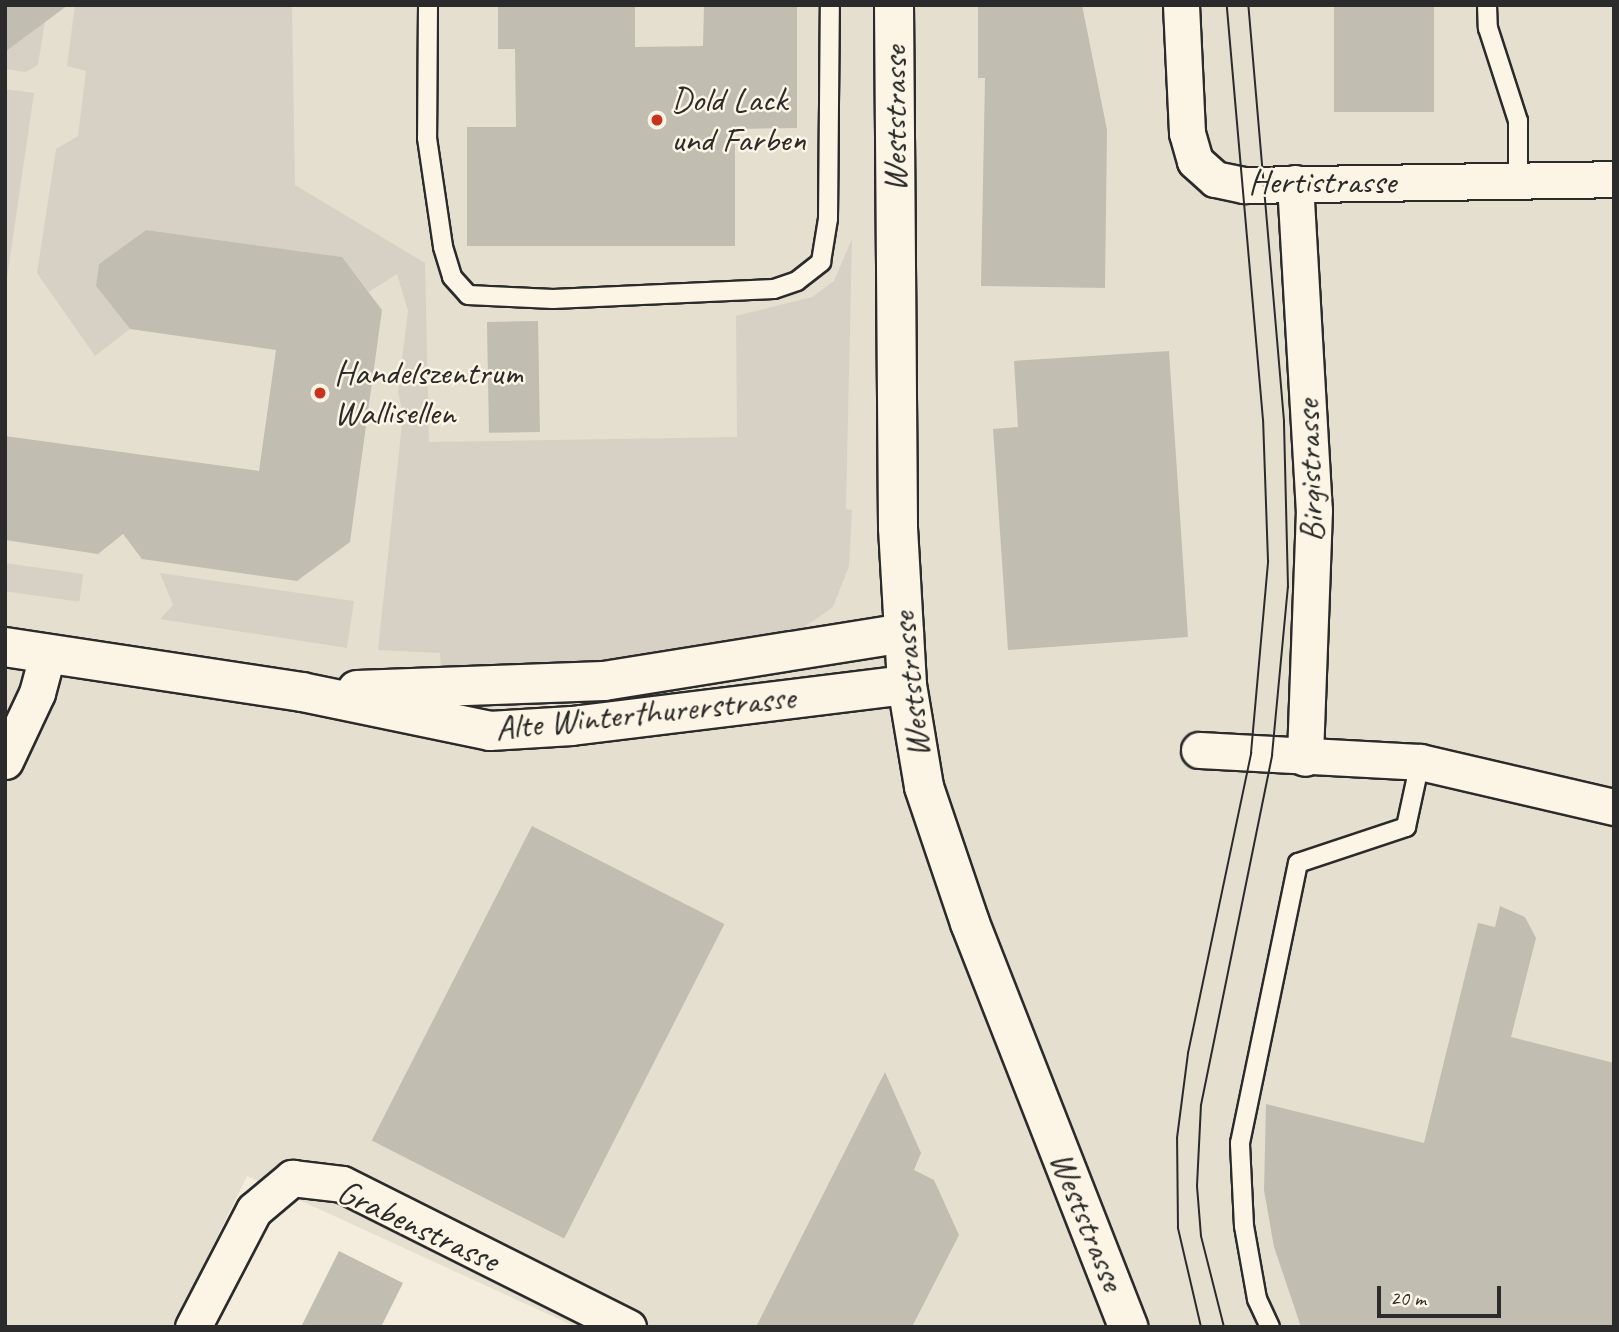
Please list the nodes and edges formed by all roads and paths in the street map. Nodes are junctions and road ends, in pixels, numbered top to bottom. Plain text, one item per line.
1 (428, 5) edge
2 (830, 5) edge
3 (894, 5) edge
4 (1181, 5) edge
5 (1487, 5) edge
6 (1518, 179) junction
7 (1614, 179) edge
8 (1295, 183) junction
9 (904, 632) junction
10 (5, 647) edge
11 (48, 652) junction
12 (906, 685) junction
13 (302, 692) junction
14 (1199, 750) dead end
15 (1305, 758) junction
16 (5, 761) edge
17 (1420, 762) junction
18 (1614, 807) edge
19 (193, 1327) edge
20 (628, 1327) edge
21 (1128, 1327) edge
22 (1270, 1327) edge

1 - 2 lane
3 - 9 main road, Weststrasse
4 - 8 street, Hertistrasse
5 - 6 lane
6 - 7 street, Hertistrasse
6 - 8 street, Hertistrasse
8 - 15 street, Birgistrasse
9 - 12 main road, Weststrasse
9 - 13 main road, Alte Winterthurerstrasse
10 - 11 main road, Alte Winterthurerstrasse
11 - 13 main road, Alte Winterthurerstrasse
11 - 16 street
12 - 13 main road, Alte Winterthurerstrasse
12 - 21 main road, Weststrasse
14 - 15 street
15 - 17 street
17 - 18 street
17 - 22 lane
19 - 20 street, Grabenstrasse

